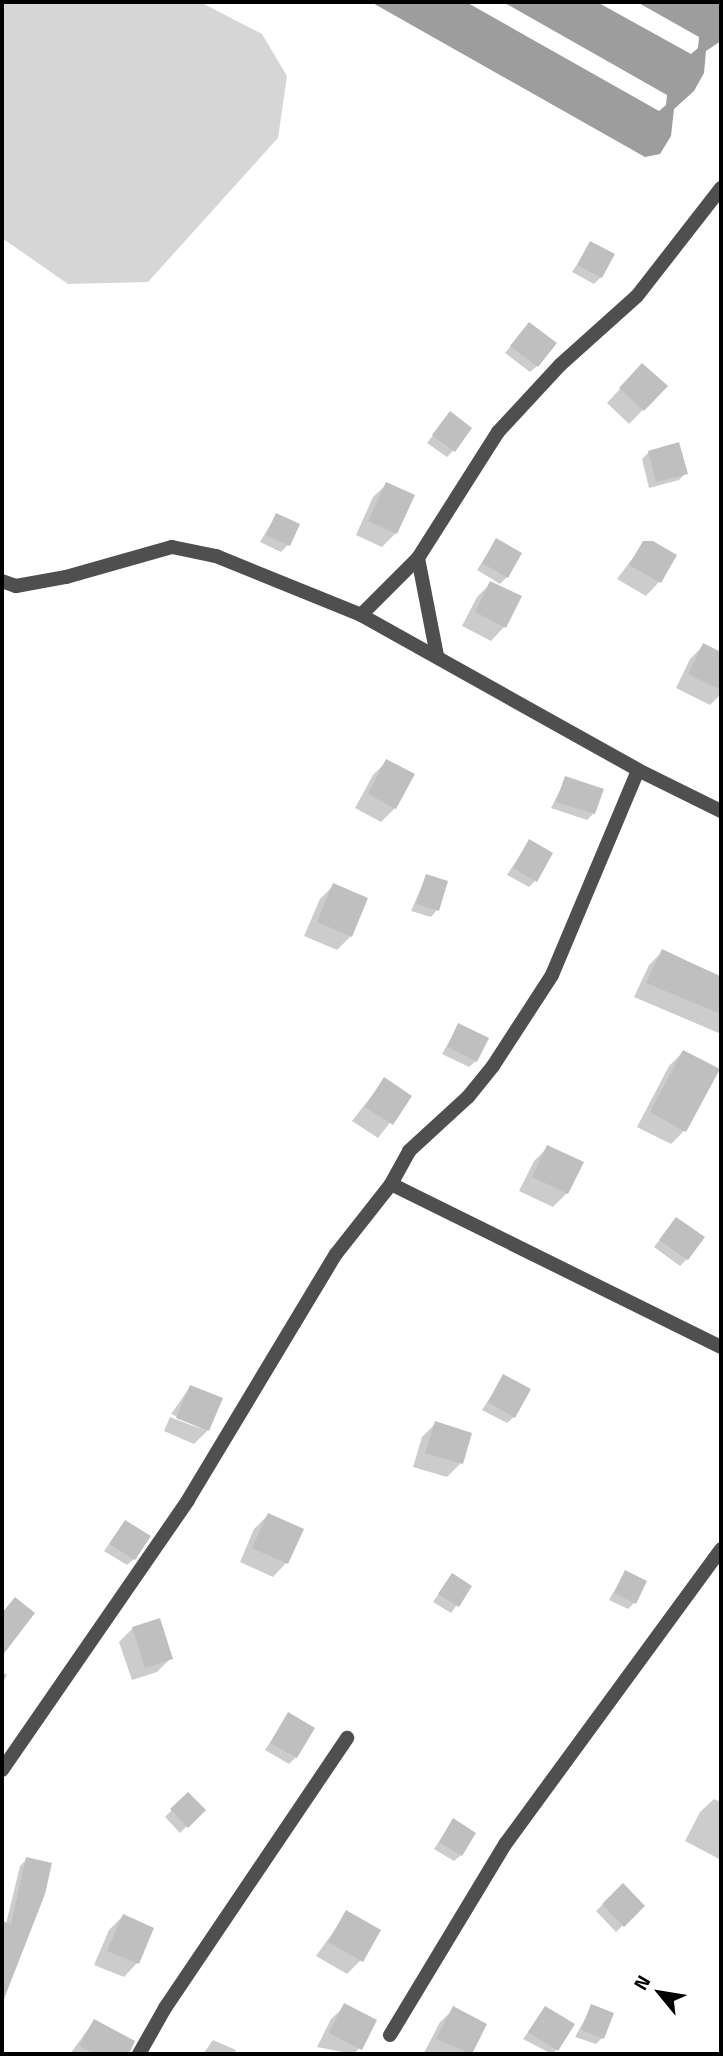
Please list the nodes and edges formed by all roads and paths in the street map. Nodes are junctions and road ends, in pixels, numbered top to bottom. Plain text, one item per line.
1 (721, 188) edge
2 (418, 558) junction
3 (2, 582) edge
4 (362, 615) junction
5 (437, 656) junction
6 (638, 770) junction
7 (721, 811) edge
8 (391, 1184) junction
9 (721, 1347) edge
10 (721, 1549) edge
11 (348, 1738) dead end
12 (2, 1770) edge
13 (390, 2035) dead end
14 (139, 2054) edge

1 - 2 street
2 - 4 street
2 - 5 street
3 - 4 street
4 - 5 street
5 - 6 street
6 - 7 street
6 - 8 street
8 - 9 street
8 - 12 street
10 - 13 street
11 - 14 street

